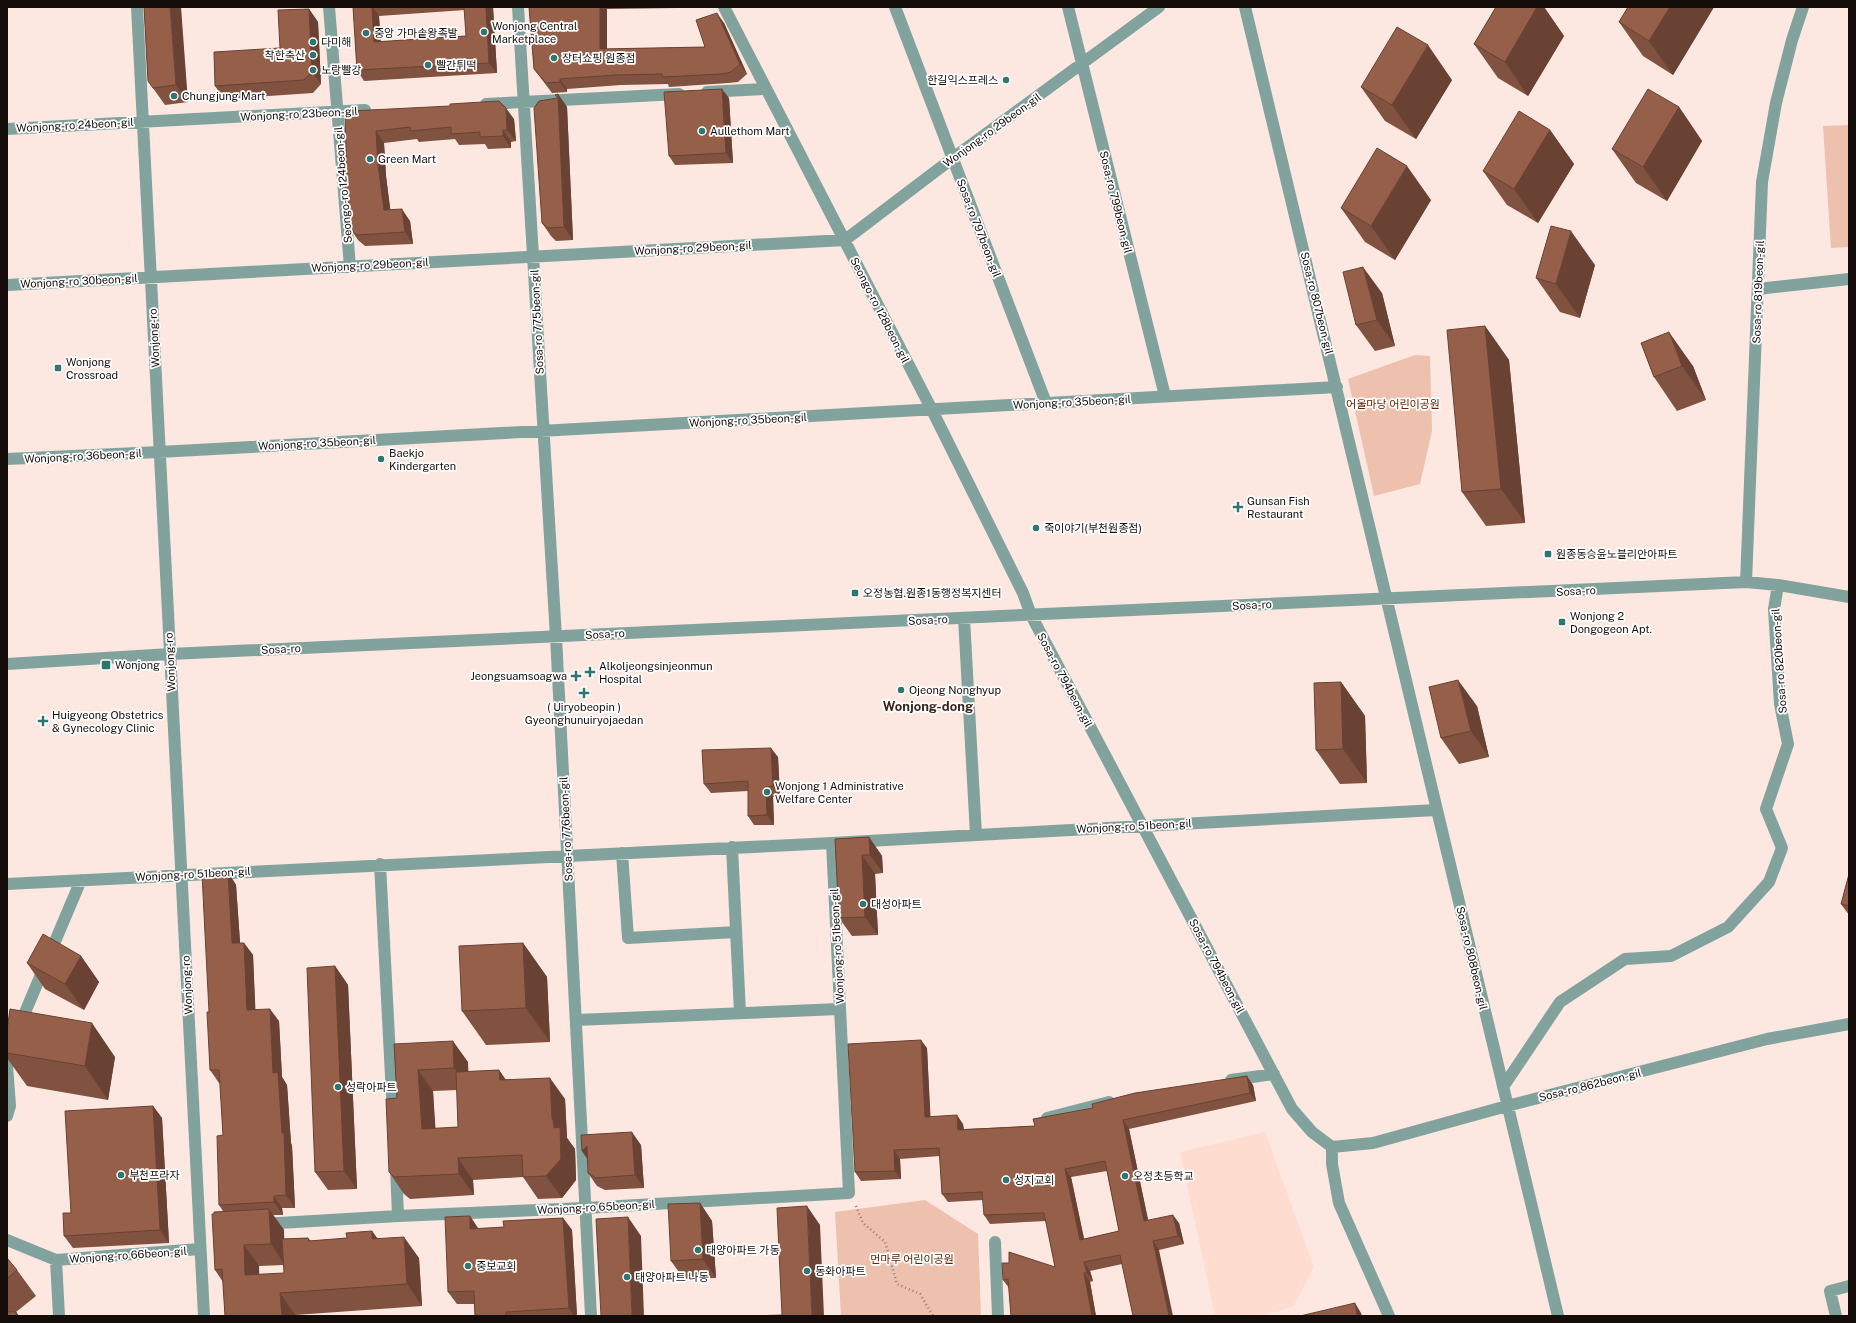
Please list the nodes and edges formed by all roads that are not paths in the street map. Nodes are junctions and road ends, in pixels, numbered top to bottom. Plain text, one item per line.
1 (137, 7) edge
2 (329, 7) edge
3 (518, 7) edge
4 (724, 7) edge
5 (895, 7) edge
6 (1068, 7) edge
7 (1159, 7) edge
8 (1245, 7) edge
9 (1803, 7) edge
10 (1082, 65) junction
11 (766, 89) junction
12 (524, 102) junction
13 (477, 105) edge
14 (376, 110) edge
15 (337, 112) junction
16 (143, 122) junction
17 (7, 128) edge
18 (953, 158) junction
19 (844, 240) junction
20 (534, 256) junction
21 (350, 267) junction
22 (150, 277) junction
23 (1849, 279) edge
24 (7, 285) edge
25 (1758, 289) junction
26 (1337, 387) junction
27 (1165, 396) junction
28 (1046, 403) junction
29 (932, 410) junction
30 (543, 431) junction
31 (159, 452) junction
32 (7, 459) edge
33 (1746, 582) junction
34 (1778, 585) junction
35 (1849, 597) edge
36 (1388, 599) junction
37 (1031, 615) junction
38 (964, 618) junction
39 (556, 637) junction
40 (170, 654) junction
41 (7, 664) edge
42 (1436, 810) junction
43 (1142, 825) junction
44 (976, 835) junction
45 (832, 843) junction
46 (732, 847) junction
47 (622, 853) junction
48 (568, 855) junction
49 (380, 864) junction
50 (181, 875) junction
51 (80, 880) junction
52 (7, 884) edge
53 (736, 932) junction
54 (840, 1009) junction
55 (740, 1014) junction
56 (576, 1020) junction
57 (1849, 1024) edge
58 (7, 1055) edge
59 (7, 1065) edge
60 (1274, 1074) junction
61 (1221, 1082) edge
62 (1503, 1087) junction
63 (1118, 1100) edge
64 (1507, 1106) junction
65 (7, 1116) edge
66 (1047, 1118) edge
67 (394, 1130) edge
68 (1332, 1147) junction
69 (395, 1153) edge
70 (849, 1193) joint
71 (585, 1208) junction
72 (398, 1216) junction
73 (247, 1225) edge
74 (215, 1226) edge
75 (199, 1228) junction
76 (7, 1240) edge
77 (995, 1242) dead end
78 (200, 1249) junction
79 (56, 1260) junction
80 (1849, 1286) edge
81 (59, 1316) edge
82 (204, 1316) edge
83 (591, 1316) edge
84 (998, 1316) edge
85 (1389, 1316) edge
86 (1558, 1316) edge
87 (1836, 1316) edge

1 - 16 street, Wonjong-ro
2 - 15 street, Seongo-ro 124beon-gil
3 - 12 street, Sosa-ro 775beon-gil
4 - 11 street, Seongo-ro 128beon-gil
5 - 18 street, Sosa-ro 797beon-gil
6 - 10 street, Sosa-ro 799beon-gil
7 - 10 street, Wonjong-ro 29beon-gil
8 - 26 street, Sosa-ro 807beon-gil
9 - 25 street, Sosa-ro 819beon-gil
10 - 18 street, Wonjong-ro 29beon-gil
10 - 27 street, Sosa-ro 799beon-gil
11 - 12 street
11 - 19 street, Seongo-ro 128beon-gil
12 - 13 street
12 - 20 street, Sosa-ro 775beon-gil
14 - 15 street, Wonjong-ro 23beon-gil
15 - 16 street, Wonjong-ro 23beon-gil
15 - 21 street, Seongo-ro 124beon-gil
16 - 17 street, Wonjong-ro 24beon-gil
16 - 22 street, Wonjong-ro
18 - 19 street, Wonjong-ro 29beon-gil
18 - 28 street, Sosa-ro 797beon-gil
19 - 20 street, Wonjong-ro 29beon-gil
19 - 29 street, Seongo-ro 128beon-gil
20 - 21 street, Wonjong-ro 29beon-gil
20 - 30 street, Sosa-ro 775beon-gil
21 - 22 street, Wonjong-ro 29beon-gil
22 - 24 street, Wonjong-ro 30beon-gil
22 - 31 street, Wonjong-ro
23 - 25 street
25 - 33 street, Sosa-ro 819beon-gil
26 - 27 street, Wonjong-ro 35beon-gil
26 - 36 street, Sosa-ro 807beon-gil
27 - 28 street, Wonjong-ro 35beon-gil
28 - 29 street, Wonjong-ro 35beon-gil
29 - 30 street, Wonjong-ro 35beon-gil
29 - 37 street, Seongo-ro 128beon-gil
30 - 31 street, Wonjong-ro 35beon-gil
30 - 39 street, Sosa-ro 775beon-gil
31 - 32 street, Wonjong-ro 36beon-gil
31 - 40 street, Wonjong-ro
33 - 34 street, Sosa-ro
33 - 36 street, Sosa-ro
34 - 35 street, Sosa-ro
34 - 62 street, Sosa-ro 820beon-gil
36 - 37 street, Sosa-ro
36 - 42 street, Sosa-ro 808beon-gil
37 - 38 street, Sosa-ro
37 - 43 street, Sosa-ro 794beon-gil
38 - 39 street, Sosa-ro
38 - 44 street
39 - 40 street, Sosa-ro
39 - 48 street, Sosa-ro 776beon-gil
40 - 41 street, Sosa-ro
40 - 50 street, Wonjong-ro
42 - 43 street, Wonjong-ro 51beon-gil
42 - 62 street, Sosa-ro 808beon-gil
43 - 44 street, Wonjong-ro 51beon-gil
43 - 60 street, Sosa-ro 794beon-gil
44 - 45 street, Wonjong-ro 51beon-gil
45 - 46 street, Wonjong-ro 51beon-gil
45 - 54 street, Wonjong-ro 51beon-gil
46 - 47 street, Wonjong-ro 51beon-gil
46 - 53 street
47 - 48 street, Wonjong-ro 51beon-gil
47 - 53 street
48 - 49 street, Wonjong-ro 51beon-gil
48 - 56 street, Sosa-ro 776beon-gil
49 - 50 street, Wonjong-ro 51beon-gil
49 - 67 street
50 - 51 street, Wonjong-ro 51beon-gil
50 - 75 street, Wonjong-ro
51 - 52 street, Wonjong-ro 51beon-gil
51 - 58 street
53 - 55 street
54 - 55 street
54 - 70 street, Wonjong-ro 51beon-gil
55 - 56 street
56 - 71 street, Sosa-ro 776beon-gil
57 - 64 street, Sosa-ro 862beon-gil
59 - 65 street
60 - 61 street
60 - 68 street, Sosa-ro 794beon-gil
62 - 64 street, Sosa-ro 808beon-gil
63 - 66 street
64 - 68 street, Sosa-ro 862beon-gil
64 - 86 street, Sosa-ro 808beon-gil
68 - 85 street
69 - 72 street
70 - 71 street, Wonjong-ro 65beon-gil
71 - 72 street, Wonjong-ro 65beon-gil
71 - 83 street, Sosa-ro 776beon-gil
72 - 73 street, Wonjong-ro 65beon-gil
74 - 75 street
75 - 78 street, Wonjong-ro
76 - 79 street, Wonjong-ro 66beon-gil
77 - 84 street
78 - 79 street, Wonjong-ro 66beon-gil
78 - 82 street, Wonjong-ro
79 - 81 street, Wonjong-ro 66beon-gil
80 - 87 street

